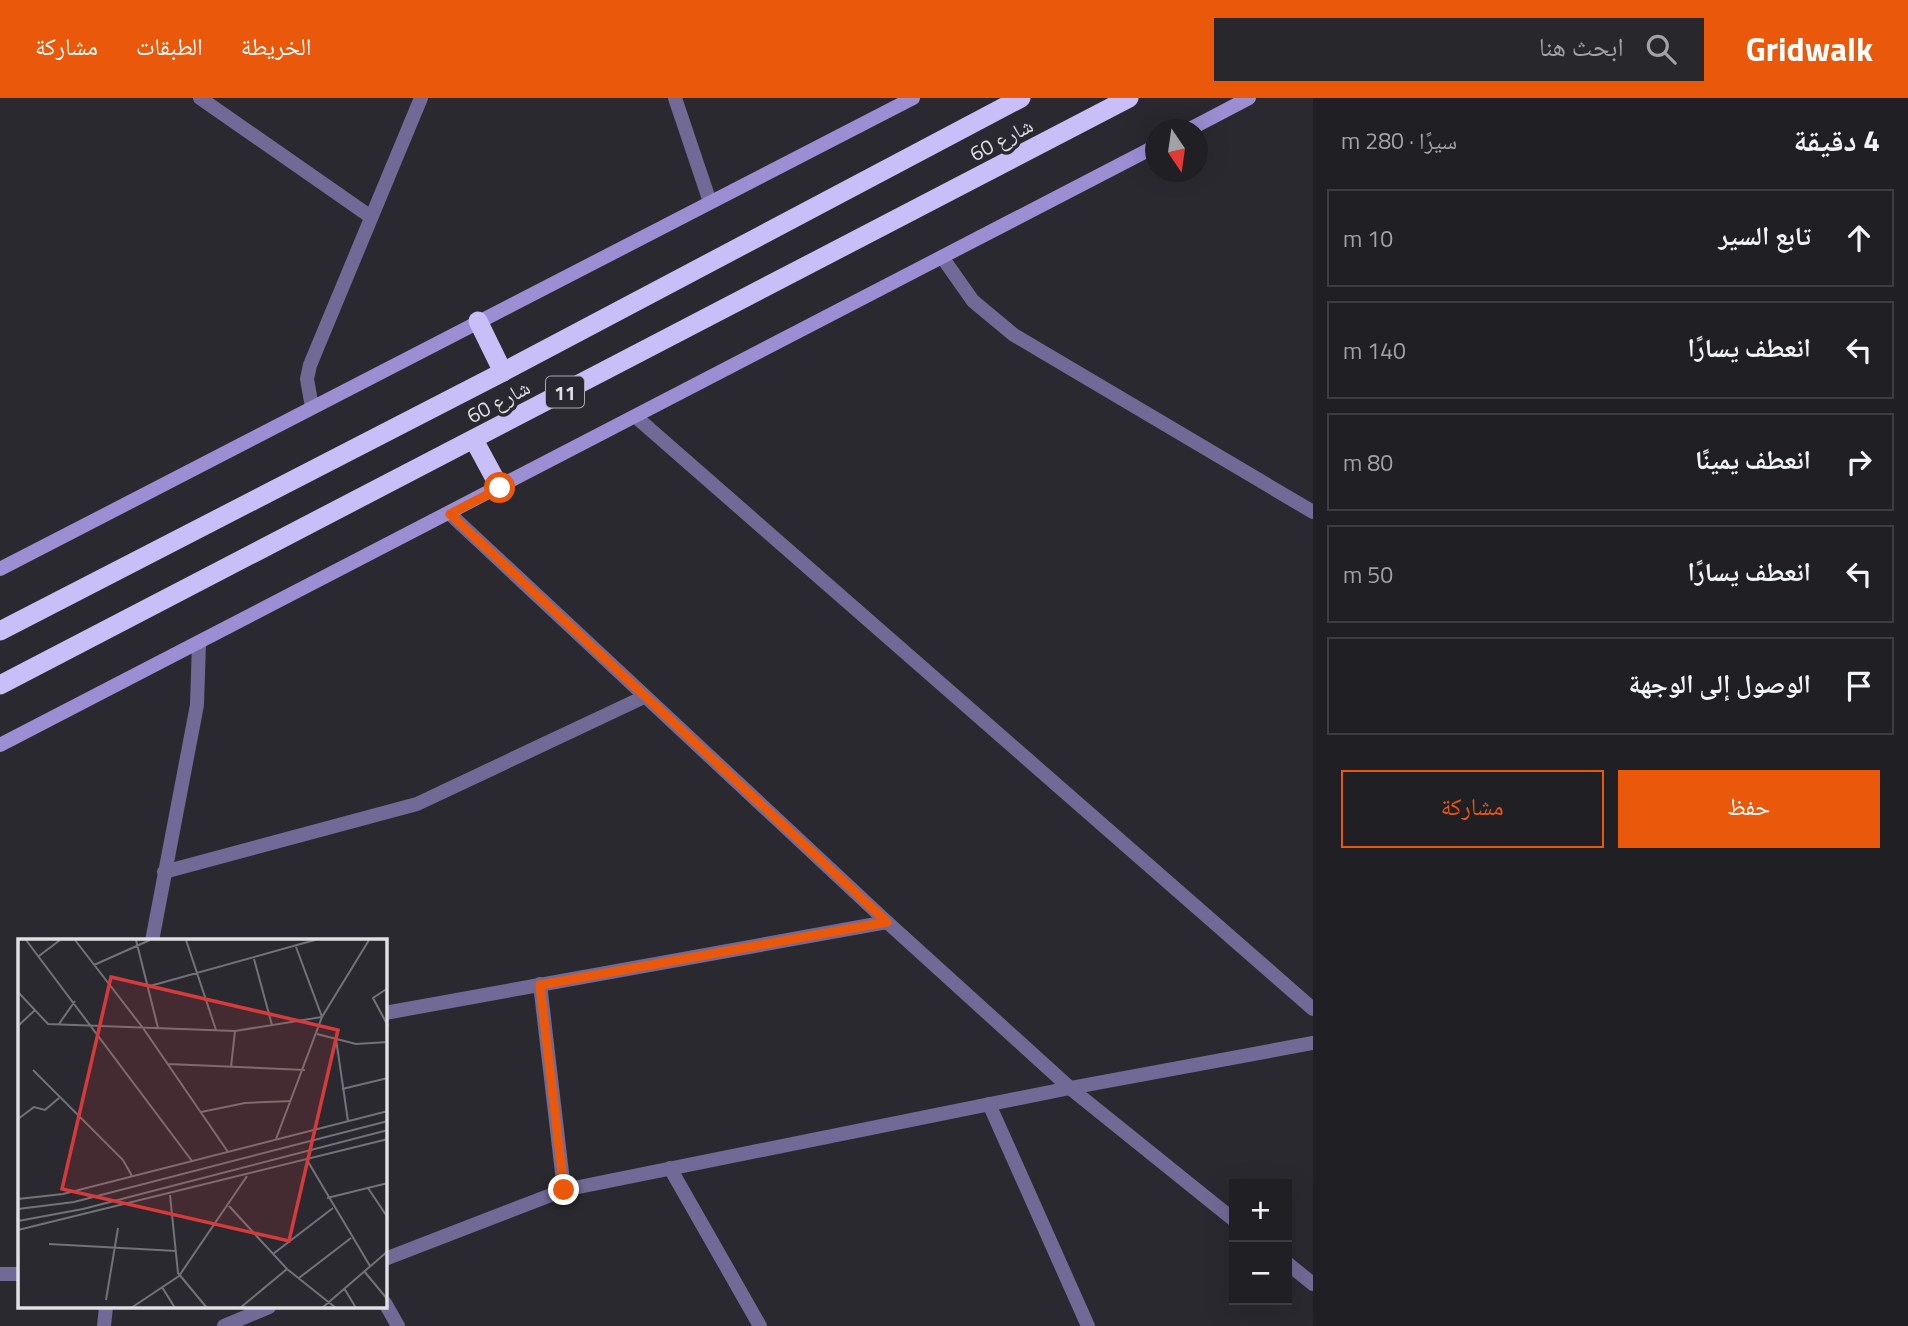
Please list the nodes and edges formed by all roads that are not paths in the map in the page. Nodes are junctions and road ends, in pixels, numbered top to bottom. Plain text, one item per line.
1 (200, 98) edge
2 (421, 98) edge
3 (675, 98) edge
4 (913, 98) edge
5 (1021, 98) edge
6 (1129, 98) edge
7 (1249, 98) edge
8 (1208, 120) edge
9 (1145, 152) edge
10 (710, 202) junction
11 (371, 217) junction
12 (942, 257) junction
13 (478, 321) junction
14 (503, 372) junction
15 (312, 407) junction
16 (636, 417) junction
17 (474, 440) junction
18 (500, 488) junction
19 (1313, 512) edge
20 (450, 514) junction
21 (1, 567) edge
22 (0, 631) edge
23 (199, 643) junction
24 (0, 685) edge
25 (644, 697) junction
26 (0, 746) edge
27 (164, 872) junction
28 (887, 922) junction
29 (152, 939) edge
30 (540, 985) junction
31 (1313, 1009) edge
32 (387, 1013) edge
33 (1313, 1043) edge
34 (1070, 1087) junction
35 (989, 1104) junction
36 (670, 1168) junction
37 (564, 1190) junction
38 (1229, 1216) edge
39 (387, 1258) edge
40 (1292, 1267) edge
41 (0, 1274) edge
42 (18, 1274) edge
43 (1313, 1284) edge
44 (387, 1307) edge
45 (106, 1308) edge
46 (267, 1308) edge
47 (104, 1326) edge
48 (224, 1326) edge
49 (398, 1326) edge
50 (760, 1326) edge
51 (1088, 1326) edge

1 - 11 street
2 - 11 street
3 - 10 street
4 - 10 main road
5 - 14 highway, شارع 60 / 11
6 - 17 highway, شارع 60 / 11
7 - 8 main road
9 - 12 main road
10 - 13 main road
11 - 15 street
12 - 16 main road
12 - 19 street
13 - 14 highway
13 - 15 main road
14 - 22 highway, شارع 60 / 11
15 - 21 main road
16 - 18 main road
16 - 31 street
17 - 18 highway
17 - 24 highway, شارع 60 / 11
18 - 20 main road
20 - 23 main road
20 - 25 street
23 - 26 main road
23 - 27 street
25 - 27 street
25 - 28 street
27 - 29 street
28 - 30 street
28 - 34 street
30 - 32 street
30 - 37 street
33 - 34 street
34 - 35 street
34 - 38 street
35 - 36 street
35 - 51 street
36 - 37 street
36 - 50 street
37 - 39 street
40 - 43 street
41 - 42 street
44 - 49 street
45 - 47 street
46 - 48 street

